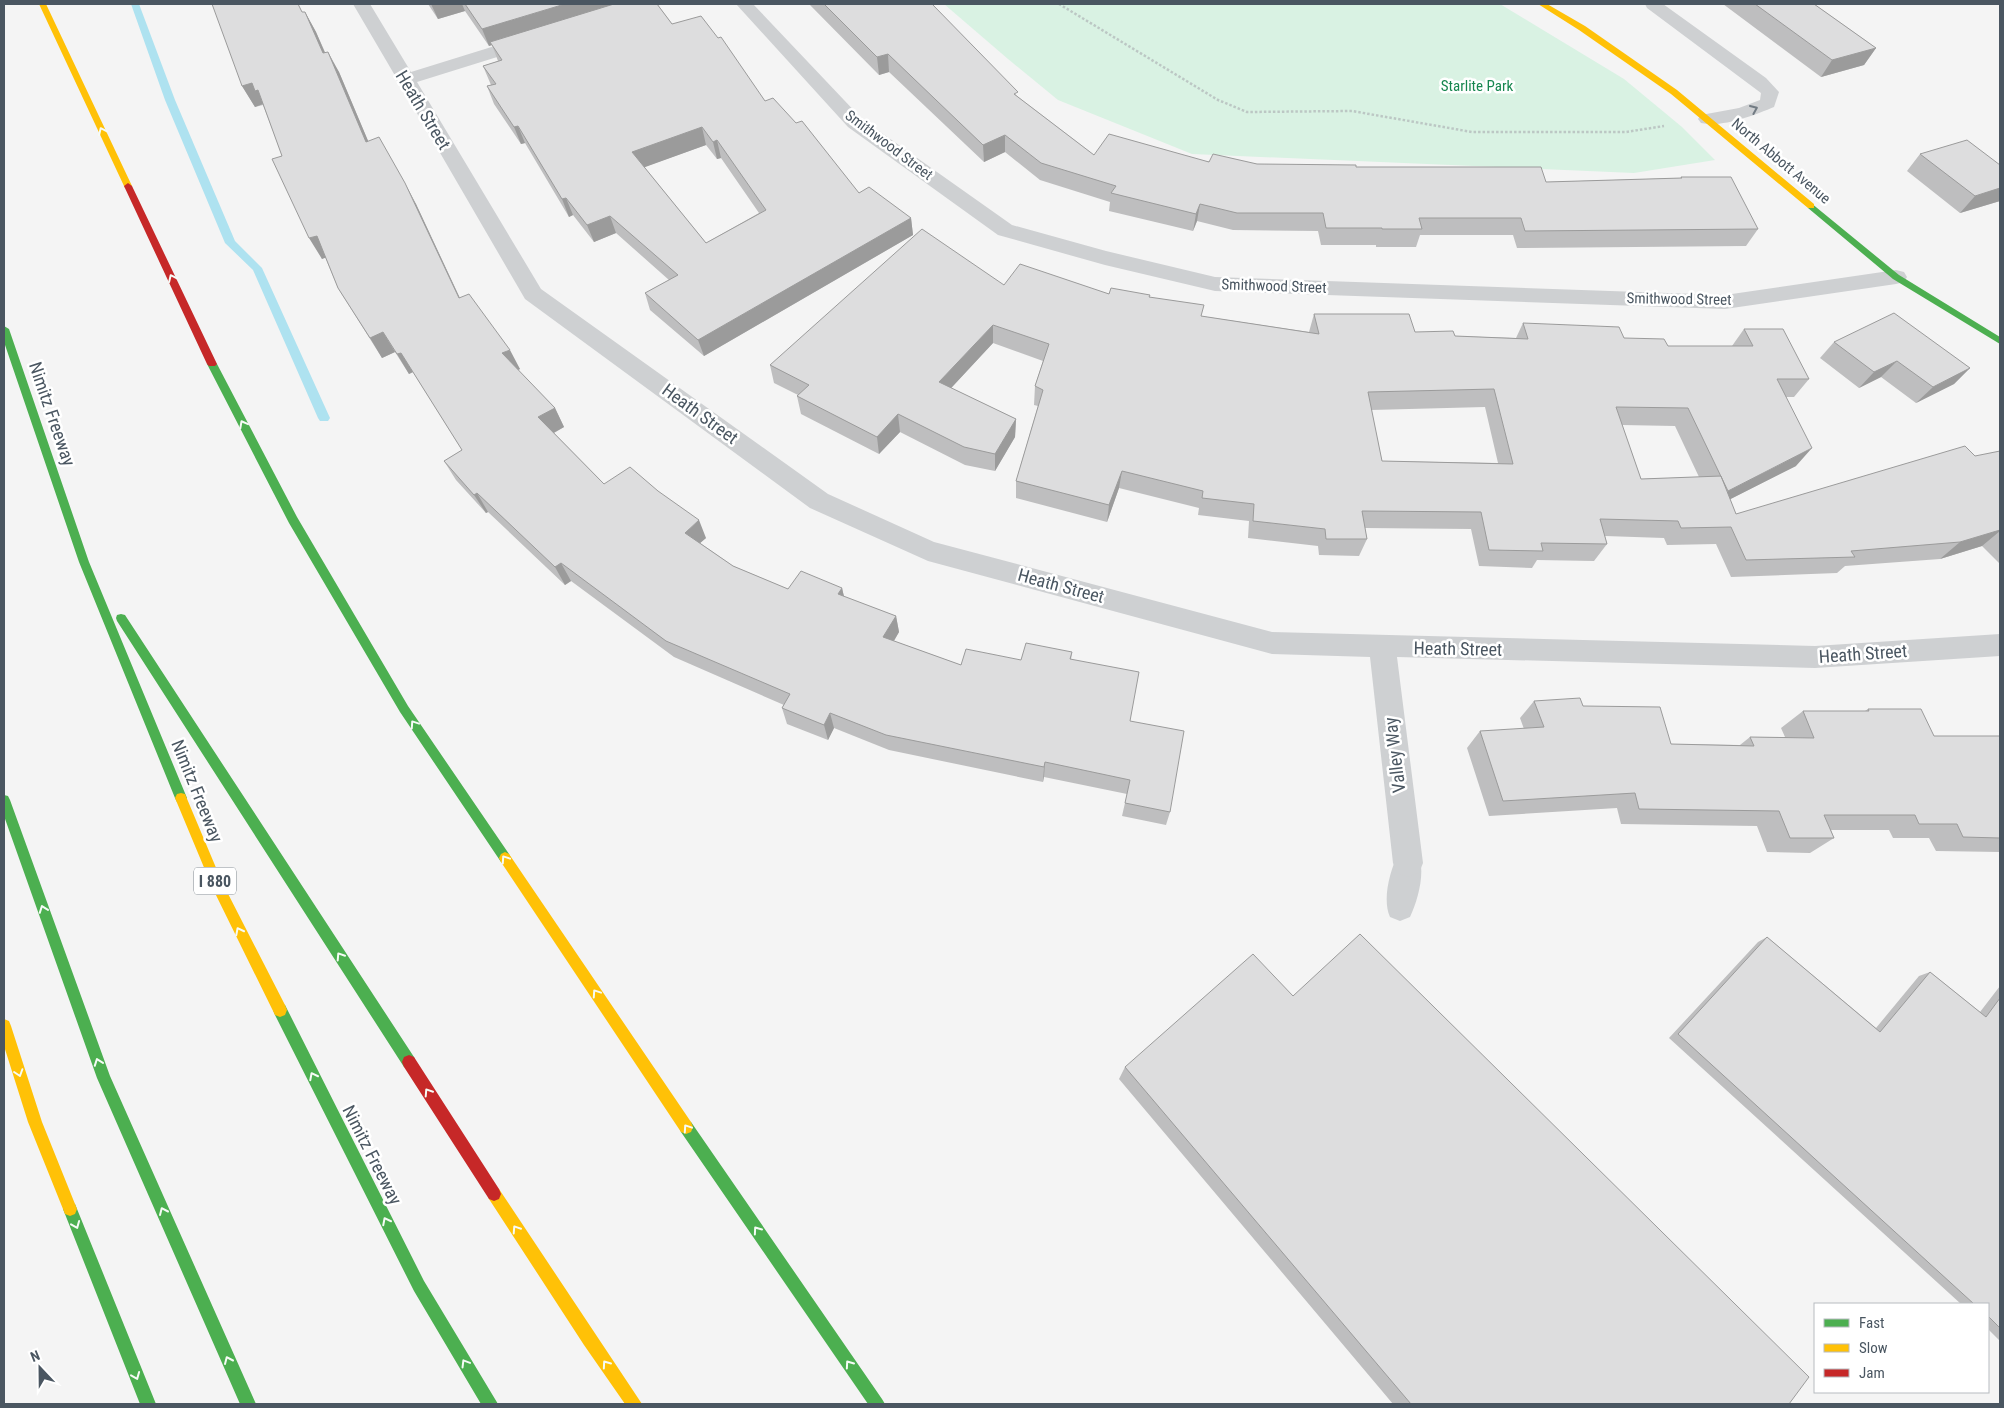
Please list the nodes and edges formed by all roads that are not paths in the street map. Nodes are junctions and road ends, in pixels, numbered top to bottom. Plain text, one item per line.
1 (42, 4) edge
2 (362, 4) edge
3 (744, 4) edge
4 (1542, 4) edge
5 (1653, 4) edge
6 (546, 36) edge
7 (405, 80) junction
8 (1707, 119) junction
9 (1896, 277) junction
10 (4, 329) edge
11 (2000, 341) edge
12 (84, 562) junction
13 (2000, 645) edge
14 (1382, 647) junction
15 (4, 800) edge
16 (1408, 863) joint
17 (1400, 907) dead end
18 (4, 1026) edge
19 (148, 1404) edge
20 (248, 1404) edge
21 (490, 1404) edge
22 (634, 1404) edge
23 (877, 1404) edge

23 -> 1 main road
2 - 7 street, Heath Street
3 - 9 street, Smithwood Street
4 - 8 main road, North Abbott Avenue
8 -> 5 lane
6 - 7 street
7 - 14 street, Heath Street
8 - 9 main road, North Abbott Avenue
9 - 11 main road, North Abbott Avenue
10 - 12 main road, Nimitz Freeway / I 880
21 -> 12 main road, Nimitz Freeway / I 880
22 -> 12 main road
13 - 14 street, Heath Street
14 - 16 street, Valley Way
20 -> 15 main road
16 - 17 lane
18 -> 19 main road

